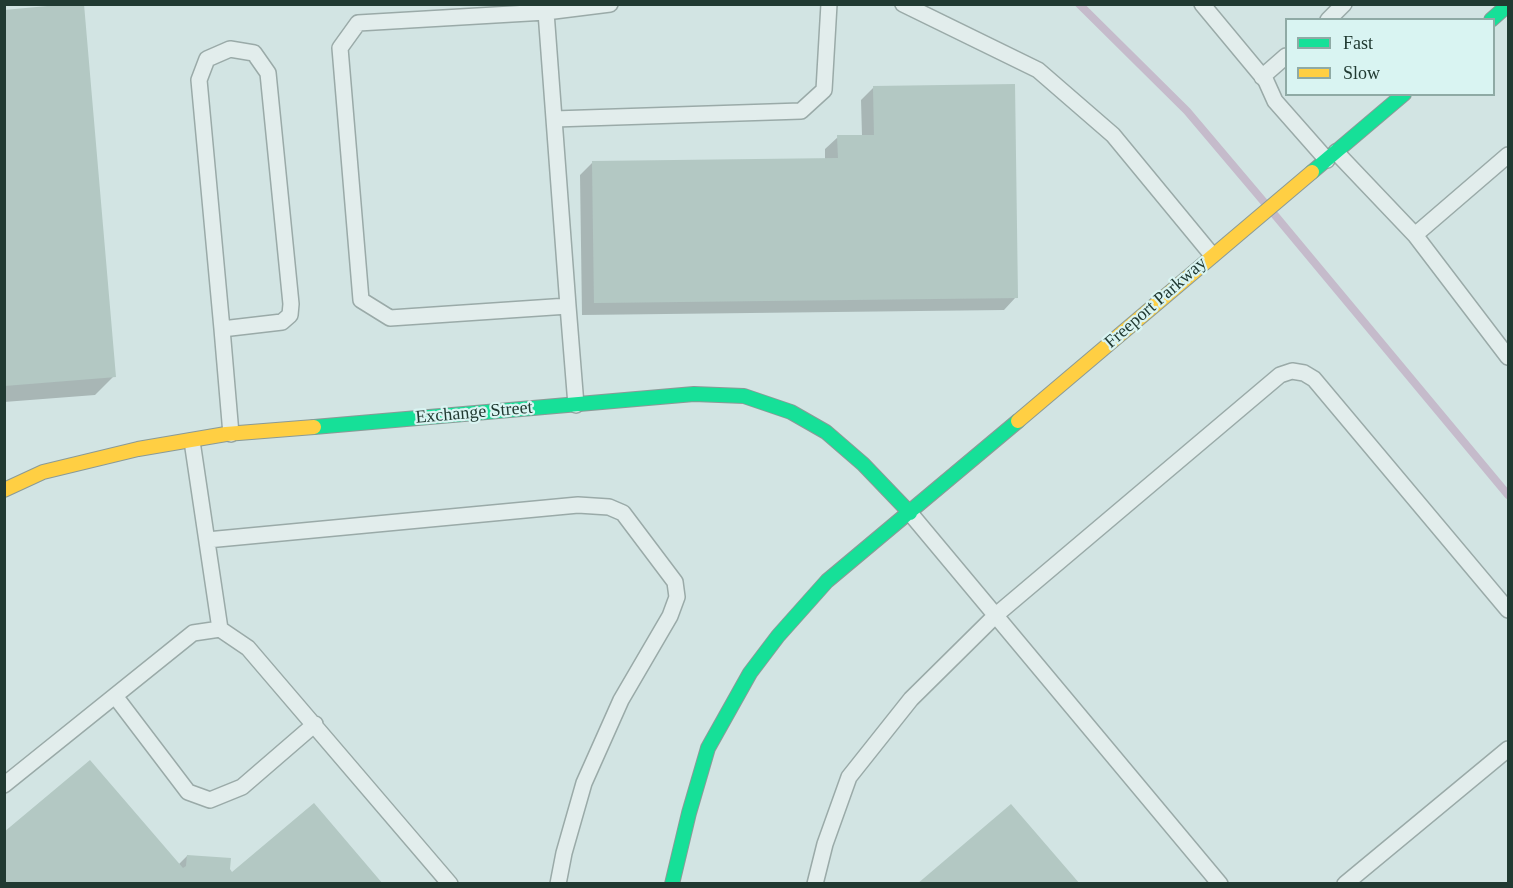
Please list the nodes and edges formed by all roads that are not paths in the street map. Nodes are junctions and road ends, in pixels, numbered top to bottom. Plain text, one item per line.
1 (610, 4) edge
2 (829, 4) edge
3 (903, 4) edge
4 (1202, 4) edge
5 (1344, 4) edge
6 (1509, 5) edge
7 (546, 12) junction
8 (1330, 18) edge
9 (1493, 18) edge
10 (1285, 58) edge
11 (1262, 77) junction
12 (1402, 96) edge
13 (554, 119) junction
14 (1509, 155) edge
15 (1332, 156) junction
16 (1415, 235) junction
17 (1212, 255) junction
18 (568, 306) junction
19 (222, 330) junction
20 (1509, 357) edge
21 (576, 405) junction
22 (231, 434) junction
23 (192, 441) junction
24 (4, 490) edge
25 (910, 513) junction
26 (207, 540) junction
27 (1509, 610) edge
28 (996, 615) junction
29 (220, 628) junction
30 (115, 696) junction
31 (315, 724) junction
32 (1509, 749) edge
33 (4, 785) edge
34 (450, 884) edge
35 (558, 884) edge
36 (672, 884) edge
37 (815, 884) edge
38 (1220, 884) edge
39 (1345, 884) edge

1 - 7 lane
2 - 13 lane
3 - 17 lane
4 - 11 lane
5 - 8 lane
6 - 9 main road
7 - 13 lane
7 - 18 lane
10 - 11 lane
11 - 15 lane
12 - 15 main road, Freeport Parkway
13 - 18 lane
14 - 16 lane
15 - 16 lane
15 - 17 main road, Freeport Parkway
16 - 20 lane
17 - 25 main road, Freeport Parkway
18 - 21 lane
19 - 19 lane
19 - 22 lane
21 - 22 main road, Exchange Street
21 - 25 main road, Exchange Street
22 - 23 main road, Exchange Street
23 - 24 main road, Exchange Street
23 - 26 lane
25 - 28 lane
25 - 36 main road, Freeport Parkway
26 - 29 lane
26 - 35 lane
27 - 28 lane
28 - 37 lane
28 - 38 lane
29 - 30 lane
29 - 31 lane
30 - 31 lane
30 - 33 lane
31 - 34 lane
32 - 39 lane

